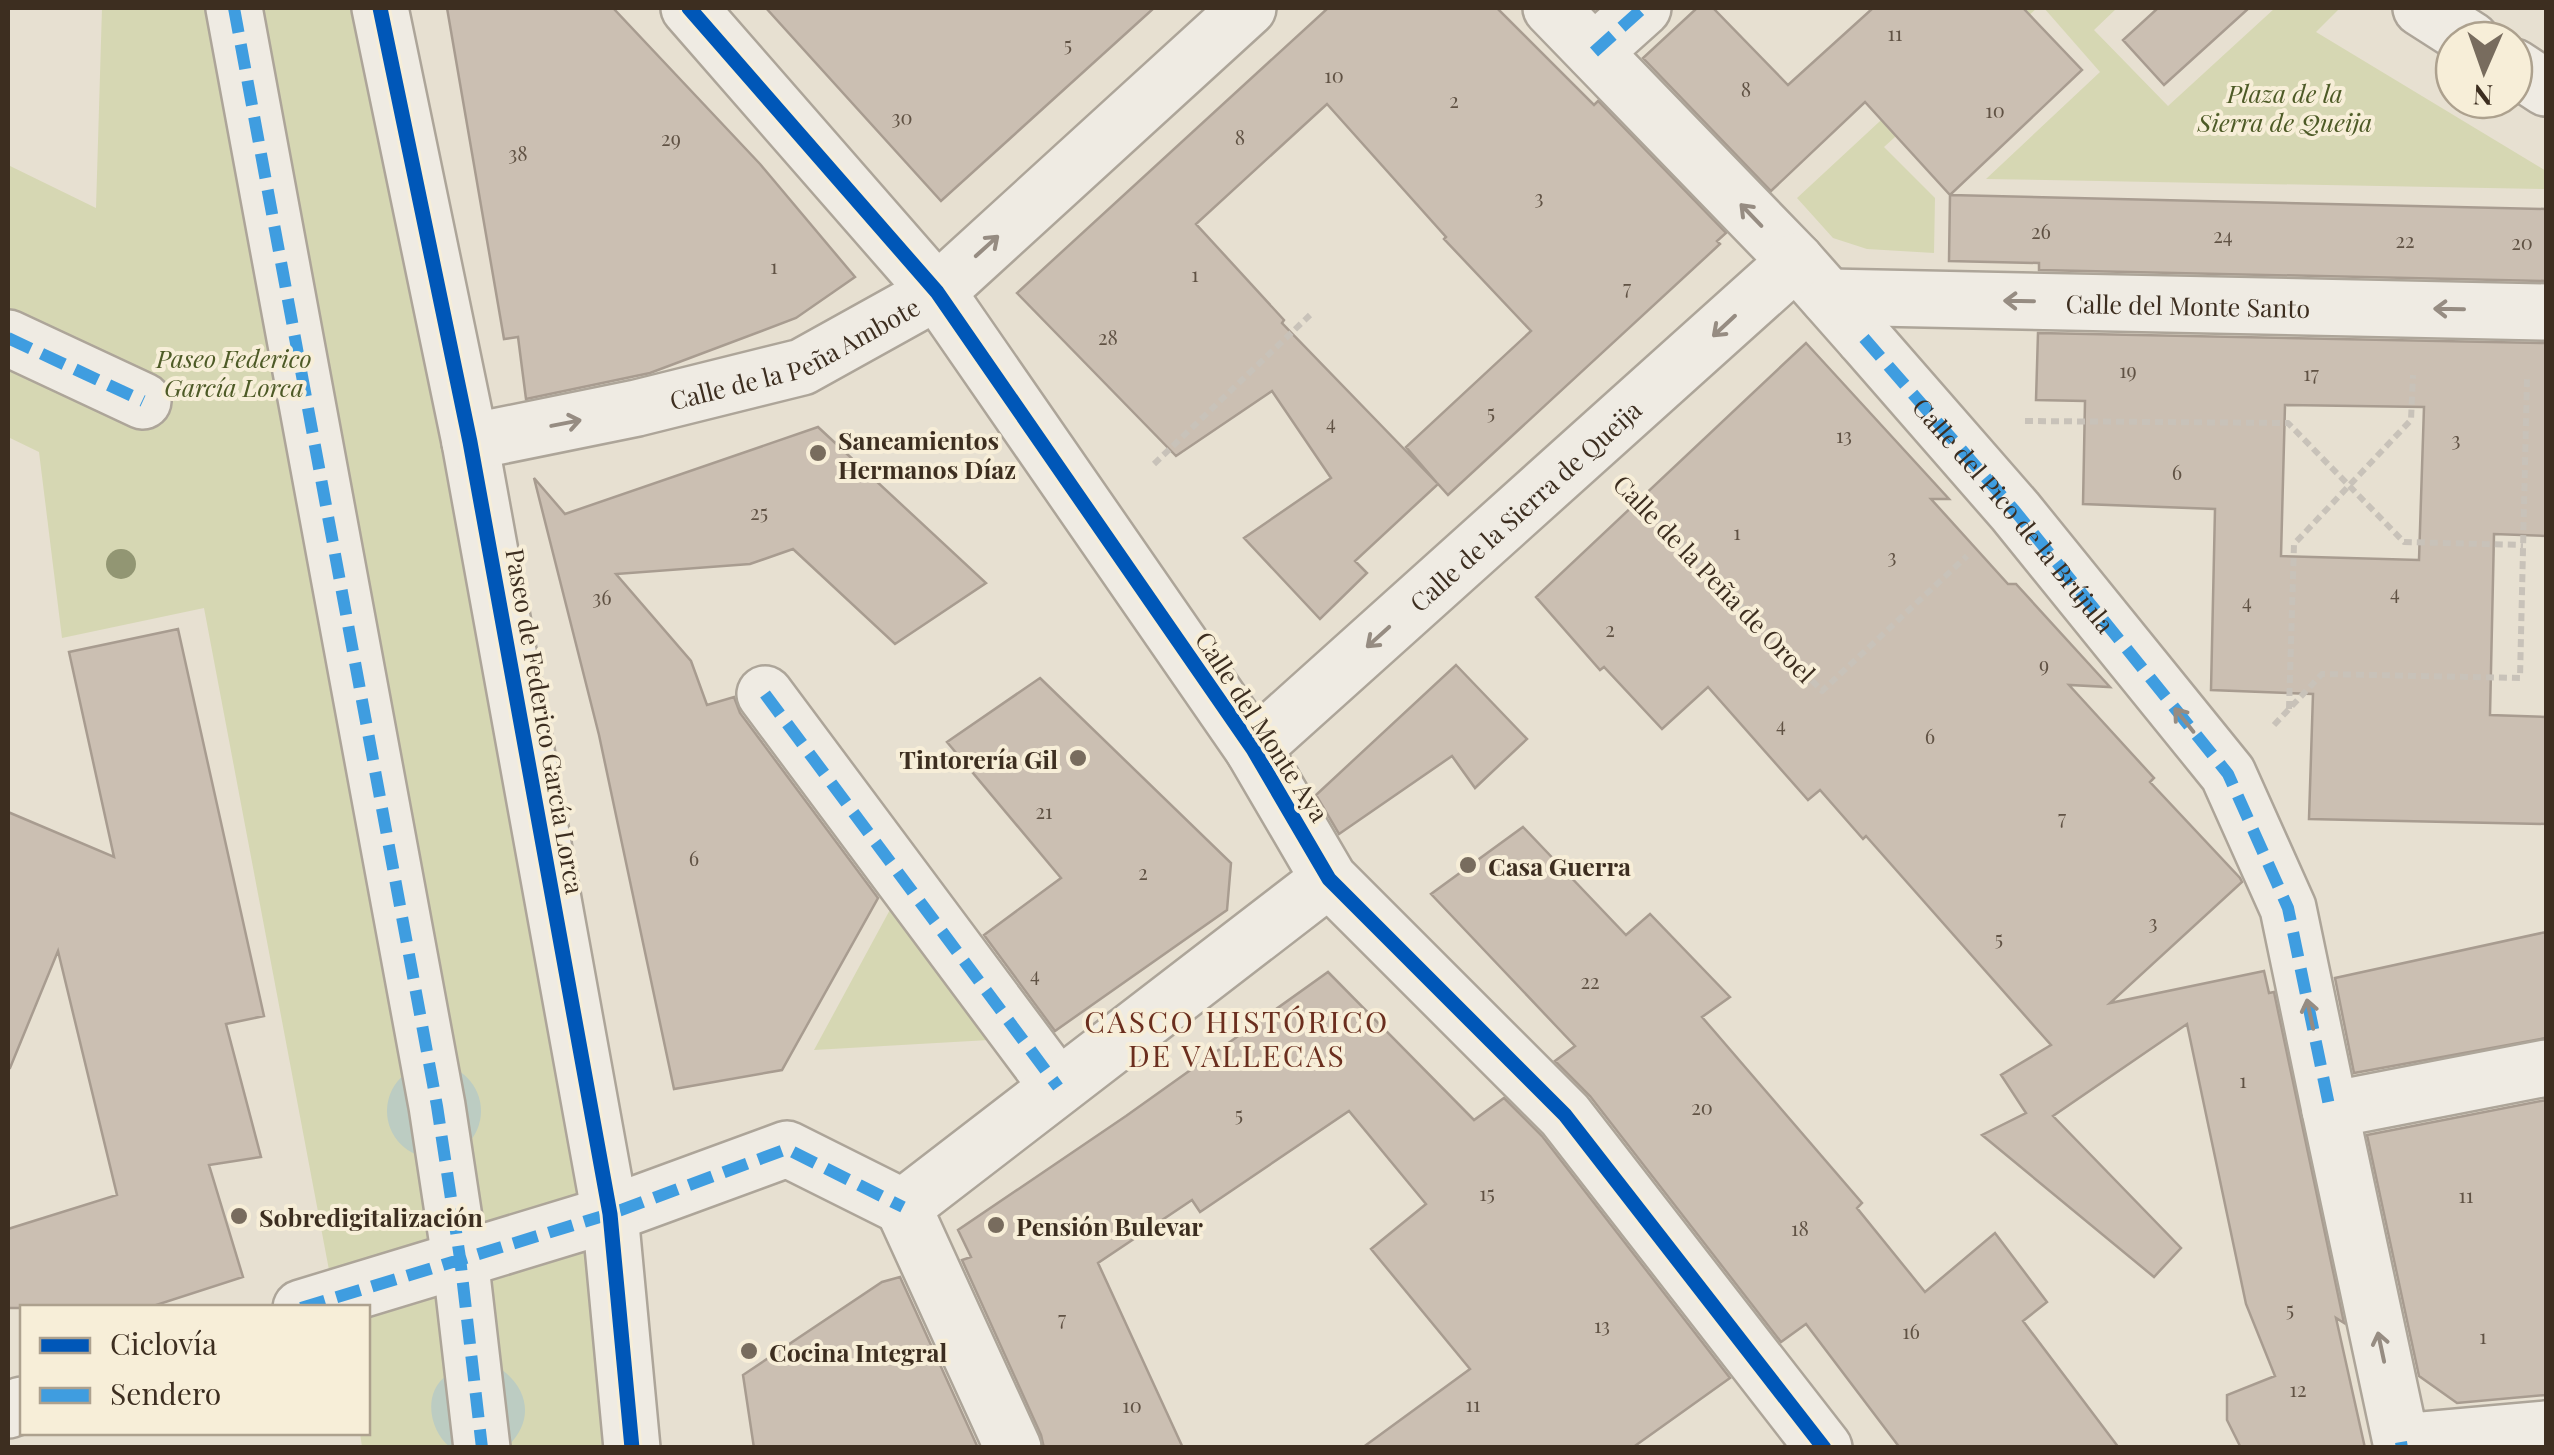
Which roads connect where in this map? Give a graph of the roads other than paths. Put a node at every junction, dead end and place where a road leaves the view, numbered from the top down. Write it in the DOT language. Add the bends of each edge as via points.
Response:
graph roads {
  1 [pos="234,8"];
  2 [pos="380,8"];
  3 [pos="688,8"];
  4 [pos="1248,8"];
  5 [pos="1551,8"];
  6 [pos="1643,8"];
  7 [pos="1594,52"];
  8 [pos="1812,279"];
  9 [pos="937,292"];
  10 [pos="2537,311"];
  11 [pos="8,338"];
  12 [pos="143,401"];
  13 [pos="470,442"];
  14 [pos="765,694"];
  15 [pos="1253,749"];
  16 [pos="1329,879"];
  17 [pos="2546,1068"];
  18 [pos="1058,1087"];
  19 [pos="2330,1110"];
  20 [pos="903,1208"];
  21 [pos="610,1214"];
  22 [pos="460,1258"];
  23 [pos="310,1305"];
  24 [pos="2546,1429"];
  25 [pos="2401,1445"];
  26 [pos="482,1448"];
  27 [pos="632,1448"];
  28 [pos="1013,1448"];
  29 [pos="1824,1448"];
  1 -- 22 [label="street"];
  2 -- 13 [label="street, Paseo de Federico García Lorca"];
  3 -- 9 [label="street, Calle del Monte Aya"];
  9 -- 4 [label="street, Calle de la Peña Ambote, one-way"];
  5 -- 7 [label="street, Calle del Pico de la Brújula"];
  6 -- 7 [label="street"];
  8 -- 7 [label="street, Calle del Pico de la Brújula, one-way"];
  10 -- 8 [label="street, Calle del Monte Santo, one-way"];
  8 -- 15 [label="street, Calle de la Sierra de Queija, one-way" via="1591,448"];
  19 -- 8 [label="street, Calle del Pico de la Brújula, one-way" via="2288,908 2228,774 2015,512"];
  13 -- 9 [label="street, Calle de la Peña Ambote, one-way" via="802,367"];
  9 -- 15 [label="street, Calle del Monte Aya"];
  11 -- 12 [label="street"];
  13 -- 21 [label="street, Paseo de Federico García Lorca"];
  14 -- 18 [label="street"];
  15 -- 16 [label="street, Calle del Monte Aya"];
  16 -- 18 [label="street"];
  16 -- 29 [label="street, Calle del Monte Aya" via="1565,1115"];
  17 -- 19 [label="street"];
  18 -- 20 [label="street"];
  25 -- 19 [label="street, Calle del Pico de la Brújula, one-way"];
  20 -- 21 [label="street" via="787,1148"];
  20 -- 28 [label="street"];
  21 -- 22 [label="street"];
  21 -- 27 [label="street, Paseo de Federico García Lorca"];
  22 -- 23 [label="street"];
  22 -- 26 [label="street"];
  24 -- 25 [label="street"];
}
